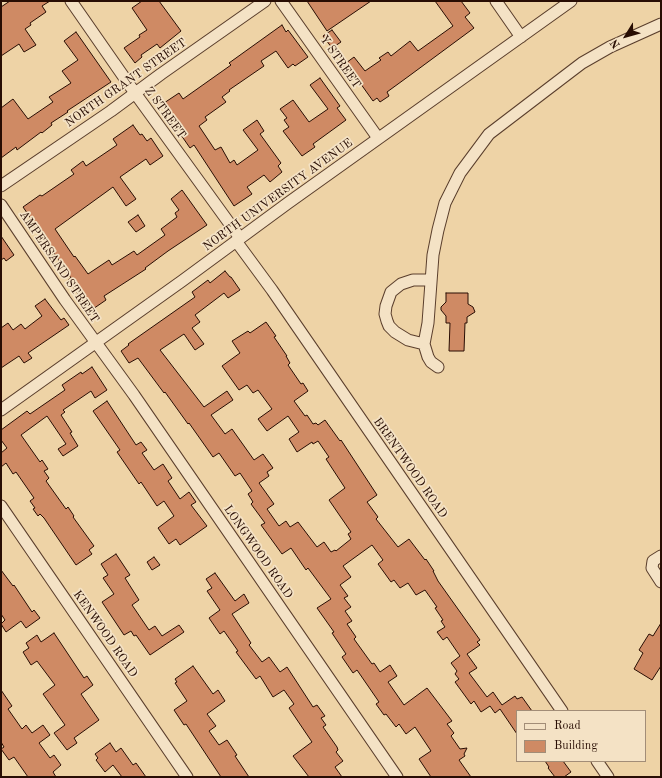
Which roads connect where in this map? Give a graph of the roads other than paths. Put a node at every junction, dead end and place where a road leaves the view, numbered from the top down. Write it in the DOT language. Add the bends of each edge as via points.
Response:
graph roads {
  1 [pos="71,1"];
  2 [pos="265,1"];
  3 [pos="281,1"];
  4 [pos="496,1"];
  5 [pos="571,1"];
  6 [pos="661,24"];
  7 [pos="521,37"];
  8 [pos="135,93"];
  9 [pos="378,138"];
  10 [pos="1,186"];
  11 [pos="1,205"];
  12 [pos="238,239"];
  13 [pos="431,280"];
  14 [pos="95,343"];
  15 [pos="424,344"];
  16 [pos="438,366"];
  17 [pos="1,410"];
  18 [pos="1,506"];
  19 [pos="661,556"];
  20 [pos="661,582"];
  21 [pos="561,710"];
  22 [pos="598,762"];
  23 [pos="187,777"];
  24 [pos="397,777"];
  25 [pos="608,777"];
  1 -- 8 [label="street, Z STREET"];
  2 -- 8 [label="street, NORTH GRANT STREET"];
  3 -- 9 [label="street, Y STREET"];
  4 -- 7 [label="street"];
  5 -- 7 [label="street, NORTH UNIVERSITY AVENUE"];
  6 -- 13 [label="street" via="582,63 490,134 460,173 445,203"];
  7 -- 9 [label="street, NORTH UNIVERSITY AVENUE"];
  8 -- 10 [label="street, NORTH GRANT STREET"];
  8 -- 12 [label="street, Z STREET"];
  9 -- 12 [label="street, NORTH UNIVERSITY AVENUE"];
  11 -- 14 [label="street, AMPERSAND STREET"];
  12 -- 14 [label="street, NORTH UNIVERSITY AVENUE"];
  12 -- 21 [label="street, BRENTWOOD ROAD"];
  13 -- 15 [label="street"];
  13 -- 15 [label="street" via="413,280 401,284 391,292 385,314 389,326 395,332 408,340"];
  14 -- 17 [label="street, NORTH UNIVERSITY AVENUE"];
  14 -- 24 [label="street, LONGWOOD ROAD" via="134,395"];
  15 -- 16 [label="street" via="431,362"];
  18 -- 23 [label="street, KENWOOD ROAD"];
  19 -- 20 [label="street" via="653,561 652,565"];
  22 -- 25 [label="street"];
}
